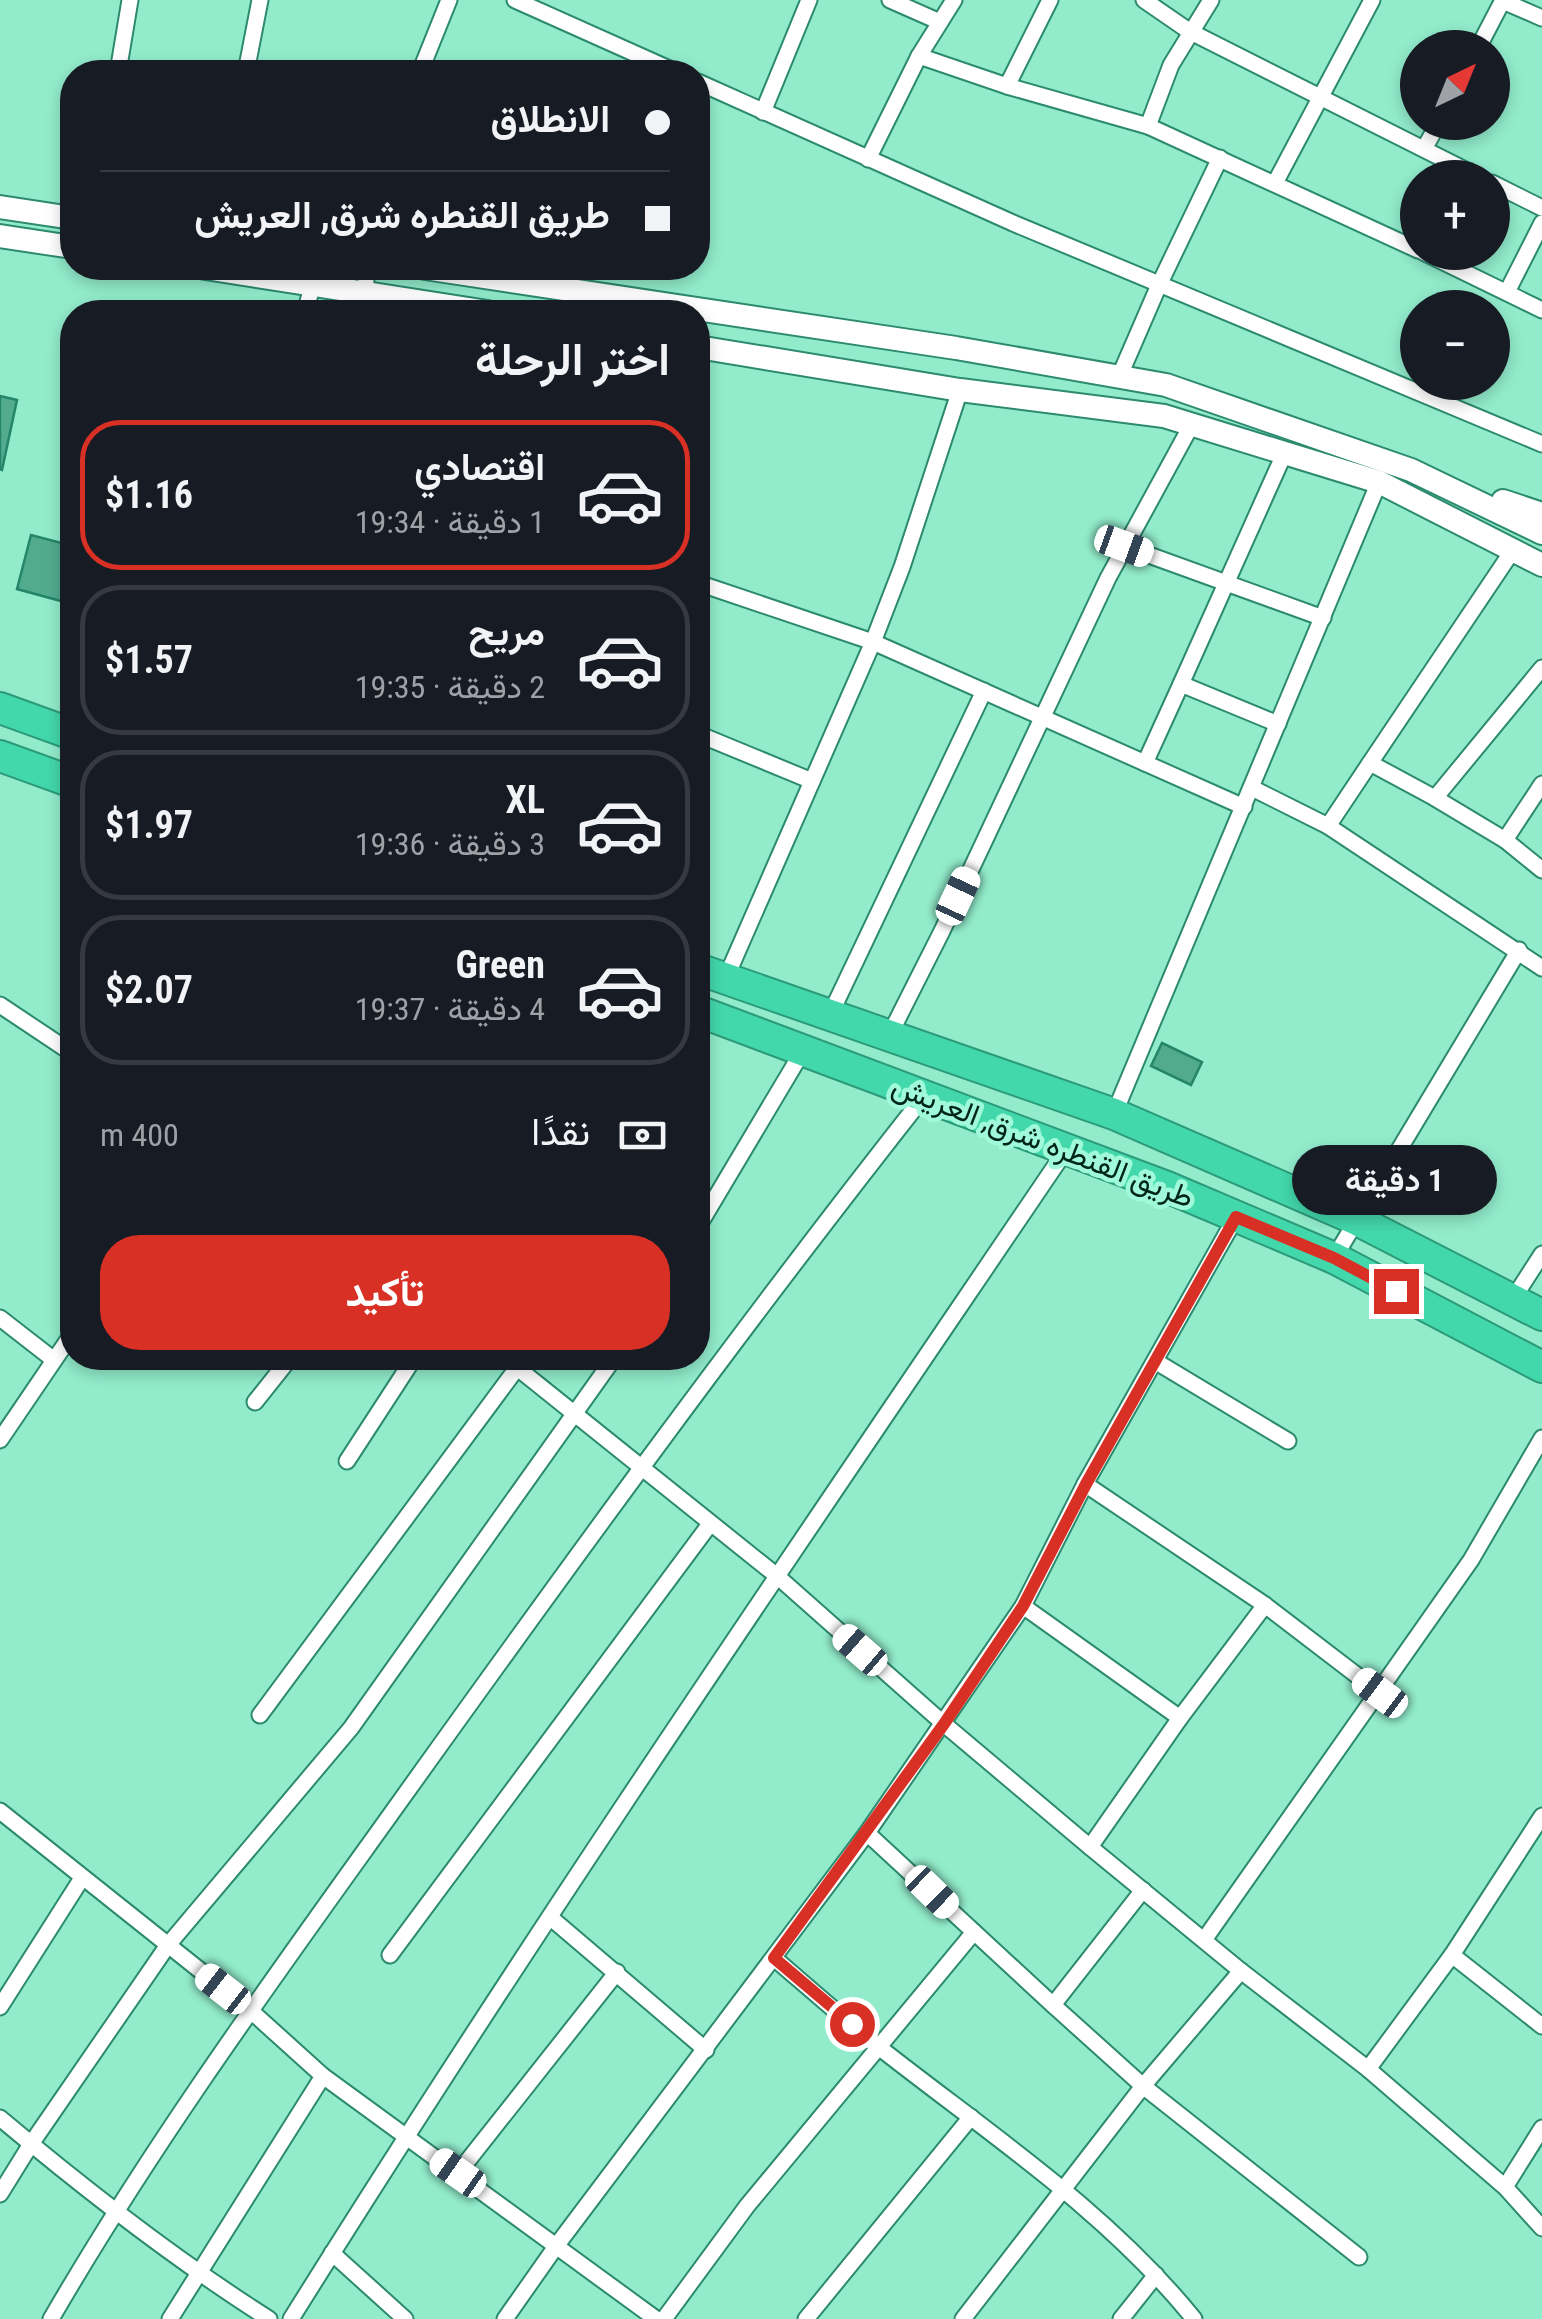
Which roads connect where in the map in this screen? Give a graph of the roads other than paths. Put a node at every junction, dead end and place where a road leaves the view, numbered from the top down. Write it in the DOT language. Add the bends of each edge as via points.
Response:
graph roads {
  1 [pos="130,0"];
  2 [pos="260,0"];
  3 [pos="449,0"];
  4 [pos="515,0"];
  5 [pos="808,0"];
  6 [pos="890,0"];
  7 [pos="954,0"];
  8 [pos="1050,0"];
  9 [pos="1144,0"];
  10 [pos="1211,0"];
  11 [pos="1372,0"];
  12 [pos="1503,0"];
  13 [pos="1542,18"];
  14 [pos="940,22"];
  15 [pos="1487,30"];
  16 [pos="1189,31"];
  17 [pos="918,56"];
  18 [pos="120,60"];
  19 [pos="248,60"];
  20 [pos="425,60"];
  21 [pos="649,60"];
  22 [pos="1007,86"];
  23 [pos="710,88"];
  24 [pos="1321,98"];
  25 [pos="763,112"];
  26 [pos="1148,126"];
  27 [pos="1429,140"];
  28 [pos="1424,150"];
  29 [pos="1220,158"];
  30 [pos="868,159"];
  31 [pos="1444,160"];
  32 [pos="1275,183"];
  33 [pos="1510,192"];
  34 [pos="0,207"];
  35 [pos="1542,208"];
  36 [pos="60,216"];
  37 [pos="1542,223"];
  38 [pos="0,236"];
  39 [pos="1400,242"];
  40 [pos="60,245"];
  41 [pos="1460,270"];
  42 [pos="286,280"];
  43 [pos="366,280"];
  44 [pos="503,280"];
  45 [pos="313,284"];
  46 [pos="1159,284"];
  47 [pos="1503,290"];
  48 [pos="1508,290"];
  49 [pos="365,292"];
  50 [pos="1510,294"];
  51 [pos="309,300"];
  52 [pos="414,300"];
  53 [pos="633,300"];
  54 [pos="1542,310"];
  55 [pos="710,312"];
  56 [pos="710,349"];
  57 [pos="1120,375"];
  58 [pos="960,390"];
  59 [pos="1192,424"];
  60 [pos="1542,444"];
  61 [pos="1284,452"];
  62 [pos="1412,470"];
  63 [pos="1379,482"];
  64 [pos="1542,514"];
  65 [pos="1542,533"];
  66 [pos="1124,546"];
  67 [pos="1513,550"];
  68 [pos="1542,565"];
  69 [pos="1228,584"];
  70 [pos="710,587"];
  71 [pos="1322,618"];
  72 [pos="873,642"];
  73 [pos="1542,668"];
  74 [pos="1181,684"];
  75 [pos="984,692"];
  76 [pos="0,708"];
  77 [pos="1041,717"];
  78 [pos="1278,724"];
  79 [pos="60,730"];
  80 [pos="710,739"];
  81 [pos="0,756"];
  82 [pos="1144,763"];
  83 [pos="1370,763"];
  84 [pos="60,778"];
  85 [pos="812,781"];
  86 [pos="1542,784"];
  87 [pos="1252,788"];
  88 [pos="1435,798"];
  89 [pos="1244,807"];
  90 [pos="1328,826"];
  91 [pos="1505,840"];
  92 [pos="1542,870"];
  93 [pos="1519,950"];
  94 [pos="1542,968"];
  95 [pos="711,974"];
  96 [pos="0,1005"];
  97 [pos="710,1014"];
  98 [pos="830,1016"];
  99 [pos="889,1036"];
  100 [pos="60,1045"];
  101 [pos="804,1049"];
  102 [pos="924,1095"];
  103 [pos="1114,1114"];
  104 [pos="1068,1147"];
  105 [pos="710,1207"];
  106 [pos="1236,1217"];
  107 [pos="1355,1219"];
  108 [pos="1542,1254"];
  109 [pos="1334,1258"];
  110 [pos="1513,1299"];
  111 [pos="1542,1315"];
  112 [pos="0,1318"];
  113 [pos="60,1351"];
  114 [pos="54,1360"];
  115 [pos="1155,1361"];
  116 [pos="1542,1367"];
  117 [pos="280,1370"];
  118 [pos="406,1370"];
  119 [pos="506,1370"];
  120 [pos="520,1370"];
  121 [pos="605,1370"];
  122 [pos="255,1402"];
  123 [pos="574,1413"];
  124 [pos="1542,1438"];
  125 [pos="0,1440"];
  126 [pos="1288,1440"];
  127 [pos="347,1461"];
  128 [pos="639,1467"];
  129 [pos="1086,1484"];
  130 [pos="710,1524"];
  131 [pos="777,1576"];
  132 [pos="1023,1606"];
  133 [pos="1265,1606"];
  134 [pos="1380,1693"];
  135 [pos="260,1715"];
  136 [pos="1180,1718"];
  137 [pos="944,1724"];
  138 [pos="0,1811"];
  139 [pos="1542,1816"];
  140 [pos="867,1833"];
  141 [pos="1090,1847"];
  142 [pos="82,1878"];
  143 [pos="1143,1890"];
  144 [pos="551,1918"];
  145 [pos="974,1932"];
  146 [pos="1204,1940"];
  147 [pos="168,1945"];
  148 [pos="1452,1955"];
  149 [pos="390,1956"];
  150 [pos="774,1958"];
  151 [pos="617,1972"];
  152 [pos="1241,1972"];
  153 [pos="0,2006"];
  154 [pos="1053,2006"];
  155 [pos="250,2011"];
  156 [pos="1542,2026"];
  157 [pos="878,2046"];
  158 [pos="706,2050"];
  159 [pos="1368,2068"];
  160 [pos="324,2076"];
  161 [pos="1143,2086"];
  162 [pos="0,2118"];
  163 [pos="972,2118"];
  164 [pos="1542,2128"];
  165 [pos="407,2137"];
  166 [pos="31,2144"];
  167 [pos="458,2173"];
  168 [pos="1505,2187"];
  169 [pos="1062,2188"];
  170 [pos="0,2194"];
  171 [pos="113,2212"];
  172 [pos="1542,2228"];
  173 [pos="557,2245"];
  174 [pos="332,2253"];
  175 [pos="1359,2257"];
  176 [pos="198,2274"];
  177 [pos="1156,2275"];
  178 [pos="51,2319"];
  179 [pos="170,2319"];
  180 [pos="270,2319"];
  181 [pos="291,2319"];
  182 [pos="405,2319"];
  183 [pos="505,2319"];
  184 [pos="656,2319"];
  185 [pos="664,2319"];
  186 [pos="806,2319"];
  187 [pos="963,2319"];
  188 [pos="1121,2319"];
  189 [pos="1194,2319"];
  1 -- 18 [label="street"];
  2 -- 19 [label="street"];
  3 -- 20 [label="street"];
  4 -- 21 [label="street"];
  5 -- 25 [label="street"];
  6 -- 14 [label="street"];
  7 -- 14 [label="street"];
  8 -- 22 [label="street"];
  9 -- 16 [label="street"];
  10 -- 16 [label="street"];
  11 -- 24 [label="street"];
  12 -- 13 [label="street"];
  12 -- 15 [label="street"];
  14 -- 17 [label="street"];
  16 -- 24 [label="street"];
  16 -- 26 [label="street"];
  17 -- 22 [label="street"];
  17 -- 30 [label="street"];
  22 -- 26 [label="street"];
  23 -- 25 [label="street"];
  24 -- 28 [label="street"];
  24 -- 32 [label="street"];
  25 -- 30 [label="street"];
  26 -- 29 [label="street"];
  27 -- 28 [label="street"];
  28 -- 31 [label="street"];
  29 -- 32 [label="street"];
  29 -- 46 [label="street"];
  30 -- 46 [label="street"];
  32 -- 39 [label="street"];
  33 -- 35 [label="street"];
  34 -- 36 [label="main road"];
  37 -- 48 [label="street"];
  38 -- 40 [label="main road"];
  41 -- 47 [label="street"];
  42 -- 45 [label="main road"];
  43 -- 49 [label="street"];
  44 -- 53 [label="main road"];
  45 -- 49 [label="main road"];
  45 -- 51 [label="street"];
  46 -- 57 [label="street"];
  46 -- 60 [label="street"];
  49 -- 52 [label="main road"];
  50 -- 54 [label="street"];
  55 -- 57 [label="main road"];
  56 -- 58 [label="main road"];
  57 -- 62 [label="main road"];
  58 -- 59 [label="main road"];
  58 -- 72 [label="street"];
  59 -- 61 [label="main road"];
  59 -- 66 [label="street"];
  61 -- 63 [label="main road"];
  61 -- 69 [label="street"];
  62 -- 64 [label="main road"];
  62 -- 65 [label="main road"];
  63 -- 67 [label="main road"];
  63 -- 71 [label="street"];
  66 -- 69 [label="street"];
  66 -- 77 [label="street"];
  67 -- 68 [label="main road"];
  67 -- 83 [label="street"];
  69 -- 71 [label="street"];
  69 -- 74 [label="street"];
  70 -- 72 [label="street"];
  71 -- 78 [label="street"];
  72 -- 75 [label="street"];
  72 -- 85 [label="street"];
  73 -- 88 [label="street"];
  74 -- 78 [label="street"];
  74 -- 82 [label="street"];
  75 -- 77 [label="street"];
  75 -- 98 [label="street"];
  76 -- 79 [label="highway"];
  77 -- 82 [label="street"];
  77 -- 99 [label="street"];
  78 -- 87 [label="street"];
  80 -- 85 [label="street"];
  81 -- 84 [label="highway"];
  82 -- 89 [label="street"];
  83 -- 88 [label="street"];
  83 -- 90 [label="street"];
  85 -- 95 [label="street"];
  86 -- 91 [label="street"];
  87 -- 89 [label="street"];
  87 -- 90 [label="street"];
  88 -- 91 [label="street"];
  89 -- 103 [label="street"];
  90 -- 93 [label="street"];
  91 -- 92 [label="street"];
  93 -- 94 [label="street"];
  93 -- 107 [label="street"];
  95 -- 98 [label="highway, طريق القنطره شرق, العريش"];
  96 -- 100 [label="street"];
  97 -- 101 [label="highway, طريق القنطره شرق, العريش"];
  98 -- 99 [label="highway, طريق القنطره شرق, العريش"];
  99 -- 103 [label="highway, طريق القنطره شرق, العريش"];
  101 -- 102 [label="highway, طريق القنطره شرق, العريش"];
  101 -- 105 [label="street"];
  102 -- 104 [label="highway, طريق القنطره شرق, العريش"];
  102 -- 128 [label="street"];
  103 -- 107 [label="highway, طريق القنطره شرق, العريش"];
  104 -- 106 [label="highway, طريق القنطره شرق, العريش"];
  104 -- 131 [label="street"];
  106 -- 109 [label="highway, طريق القنطره شرق, العريش"];
  106 -- 115 [label="street"];
  107 -- 109 [label="street"];
  107 -- 110 [label="highway, طريق القنطره شرق, العريش"];
  108 -- 110 [label="street"];
  109 -- 116 [label="highway, طريق القنطره شرق, العريش"];
  110 -- 111 [label="highway, طريق القنطره شرق, العريش"];
  112 -- 114 [label="street"];
  113 -- 114 [label="street"];
  114 -- 125 [label="street"];
  115 -- 126 [label="street"];
  115 -- 129 [label="street"];
  117 -- 122 [label="street"];
  118 -- 127 [label="street"];
  119 -- 135 [label="street"];
  120 -- 123 [label="street"];
  121 -- 123 [label="street"];
  123 -- 128 [label="street"];
  123 -- 147 [label="street" via="351,1728"];
  124 -- 134 [label="street" via="1471,1560"];
  128 -- 130 [label="street"];
  128 -- 155 [label="street"];
  129 -- 132 [label="street"];
  129 -- 133 [label="street"];
  130 -- 131 [label="street"];
  130 -- 149 [label="street"];
  131 -- 137 [label="street"];
  131 -- 144 [label="street"];
  132 -- 136 [label="street"];
  132 -- 137 [label="street"];
  133 -- 134 [label="street"];
  133 -- 136 [label="street"];
  134 -- 146 [label="street"];
  136 -- 141 [label="street"];
  137 -- 140 [label="street"];
  137 -- 141 [label="street"];
  138 -- 142 [label="street"];
  139 -- 148 [label="street"];
  140 -- 145 [label="street"];
  140 -- 150 [label="street"];
  141 -- 143 [label="street"];
  142 -- 147 [label="street"];
  142 -- 153 [label="street"];
  143 -- 146 [label="street"];
  143 -- 154 [label="street"];
  144 -- 151 [label="street"];
  144 -- 165 [label="street"];
  145 -- 154 [label="street"];
  145 -- 157 [label="street"];
  146 -- 152 [label="street"];
  147 -- 155 [label="street"];
  147 -- 166 [label="street"];
  148 -- 156 [label="street"];
  148 -- 159 [label="street"];
  150 -- 157 [label="street"];
  150 -- 158 [label="street"];
  151 -- 158 [label="street"];
  151 -- 167 [label="street"];
  152 -- 159 [label="street"];
  152 -- 161 [label="street"];
  154 -- 161 [label="street"];
  155 -- 160 [label="street"];
  155 -- 171 [label="street"];
  157 -- 163 [label="street"];
  157 -- 185 [label="street"];
  158 -- 173 [label="street"];
  159 -- 168 [label="street"];
  160 -- 165 [label="street"];
  160 -- 176 [label="street"];
  161 -- 169 [label="street"];
  161 -- 175 [label="street"];
  162 -- 166 [label="street"];
  163 -- 169 [label="street"];
  163 -- 186 [label="street"];
  164 -- 168 [label="street"];
  165 -- 167 [label="street"];
  165 -- 174 [label="street"];
  166 -- 170 [label="street"];
  166 -- 171 [label="street"];
  167 -- 173 [label="street"];
  168 -- 172 [label="street"];
  169 -- 177 [label="street"];
  169 -- 187 [label="street"];
  171 -- 176 [label="street"];
  171 -- 178 [label="street"];
  173 -- 183 [label="street"];
  173 -- 184 [label="street"];
  174 -- 181 [label="street"];
  174 -- 182 [label="street"];
  176 -- 179 [label="street"];
  176 -- 180 [label="street"];
  177 -- 188 [label="street"];
  177 -- 189 [label="street"];
}
